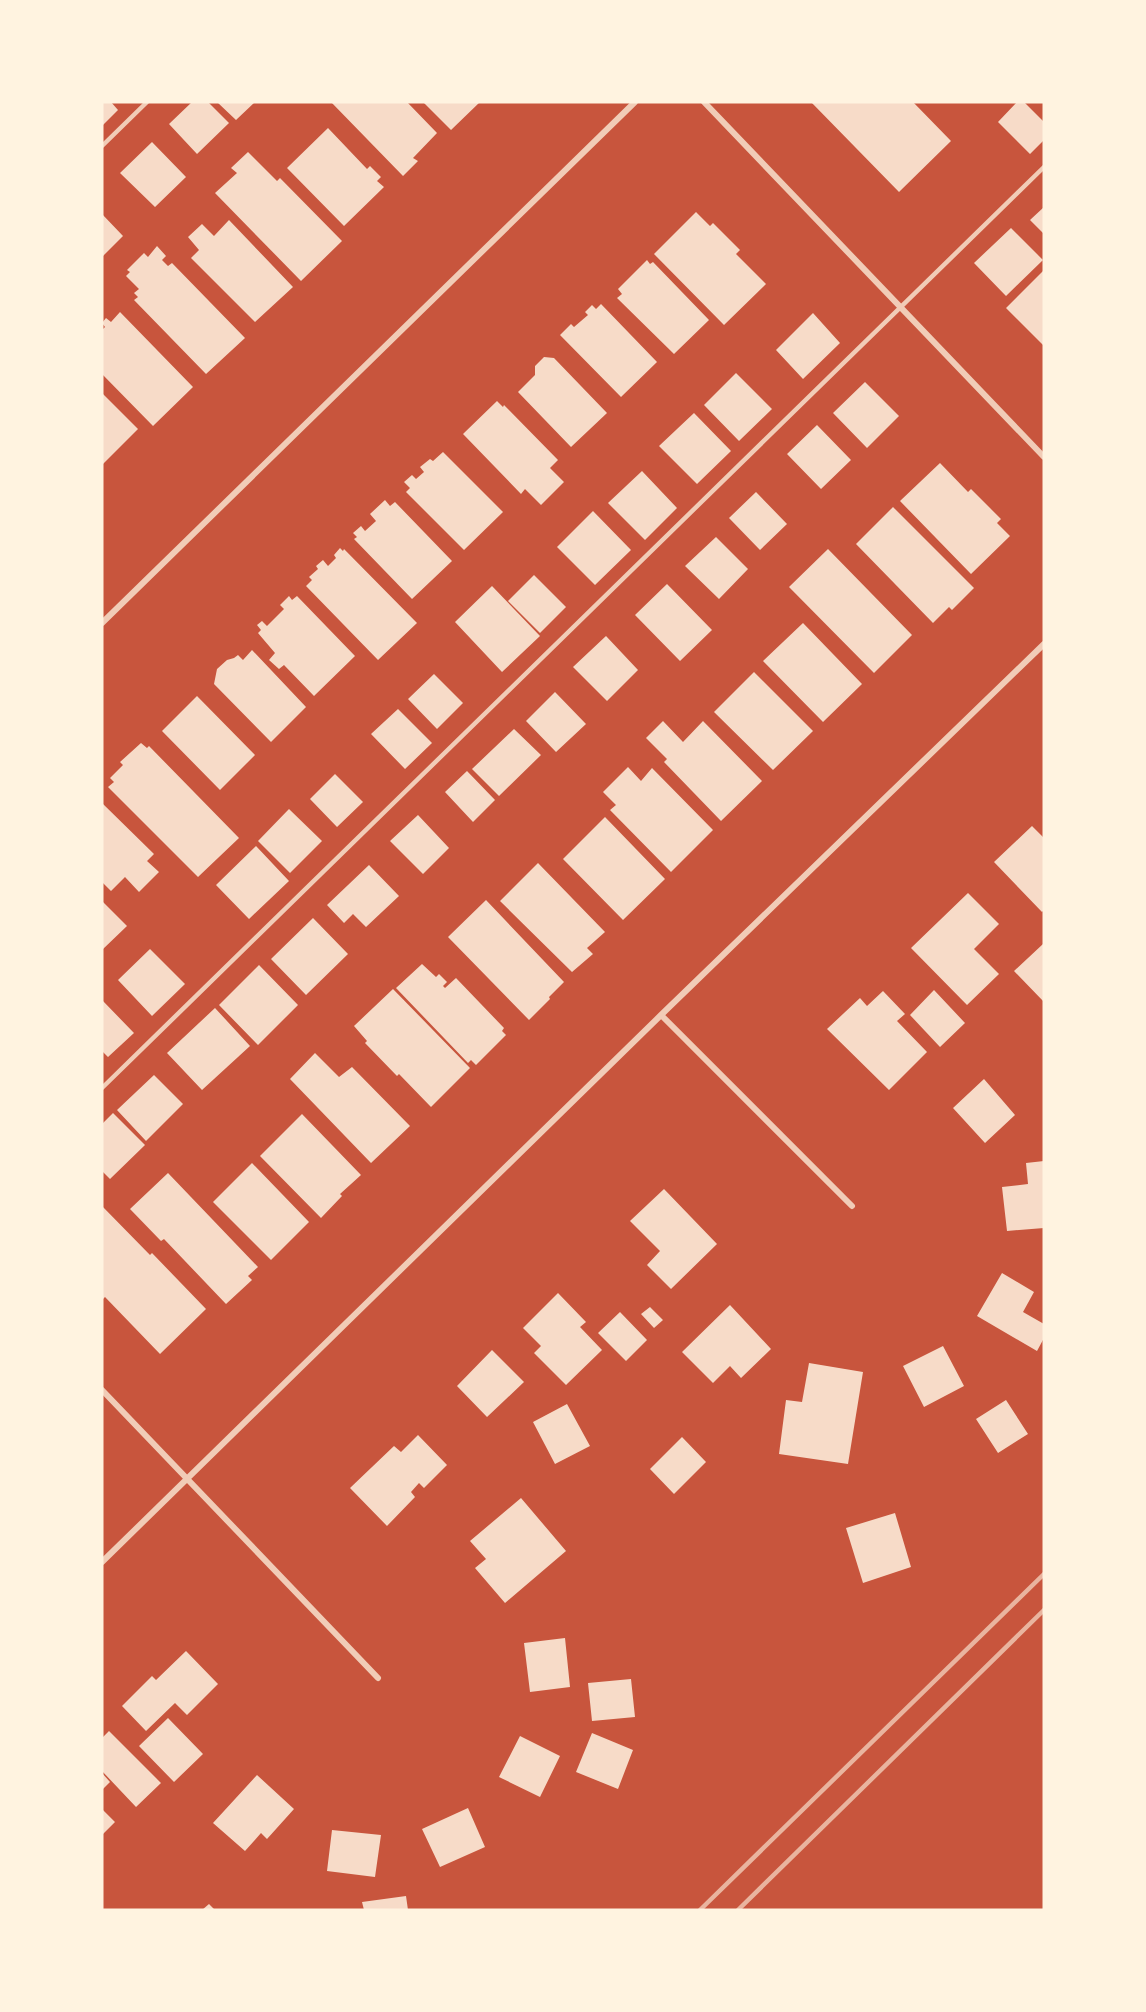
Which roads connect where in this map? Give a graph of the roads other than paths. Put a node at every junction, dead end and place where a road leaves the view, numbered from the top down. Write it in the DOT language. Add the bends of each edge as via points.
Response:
graph roads {
  1 [pos="147,102"];
  2 [pos="635,102"];
  3 [pos="704,102"];
  4 [pos="102,146"];
  5 [pos="1044,167"];
  6 [pos="900,307"];
  7 [pos="1044,457"];
  8 [pos="102,623"];
  9 [pos="1044,644"];
  10 [pos="661,1015"];
  11 [pos="102,1088"];
  12 [pos="852,1206"];
  13 [pos="102,1390"];
  14 [pos="187,1479"];
  15 [pos="102,1562"];
  16 [pos="378,1678"];
  1 -- 4 [label="lane"];
  2 -- 8 [label="street"];
  3 -- 6 [label="street"];
  5 -- 6 [label="lane"];
  6 -- 7 [label="street"];
  6 -- 11 [label="lane"];
  9 -- 10 [label="street"];
  10 -- 12 [label="street"];
  10 -- 14 [label="street"];
  13 -- 14 [label="street"];
  14 -- 15 [label="street"];
  14 -- 16 [label="street"];
}
